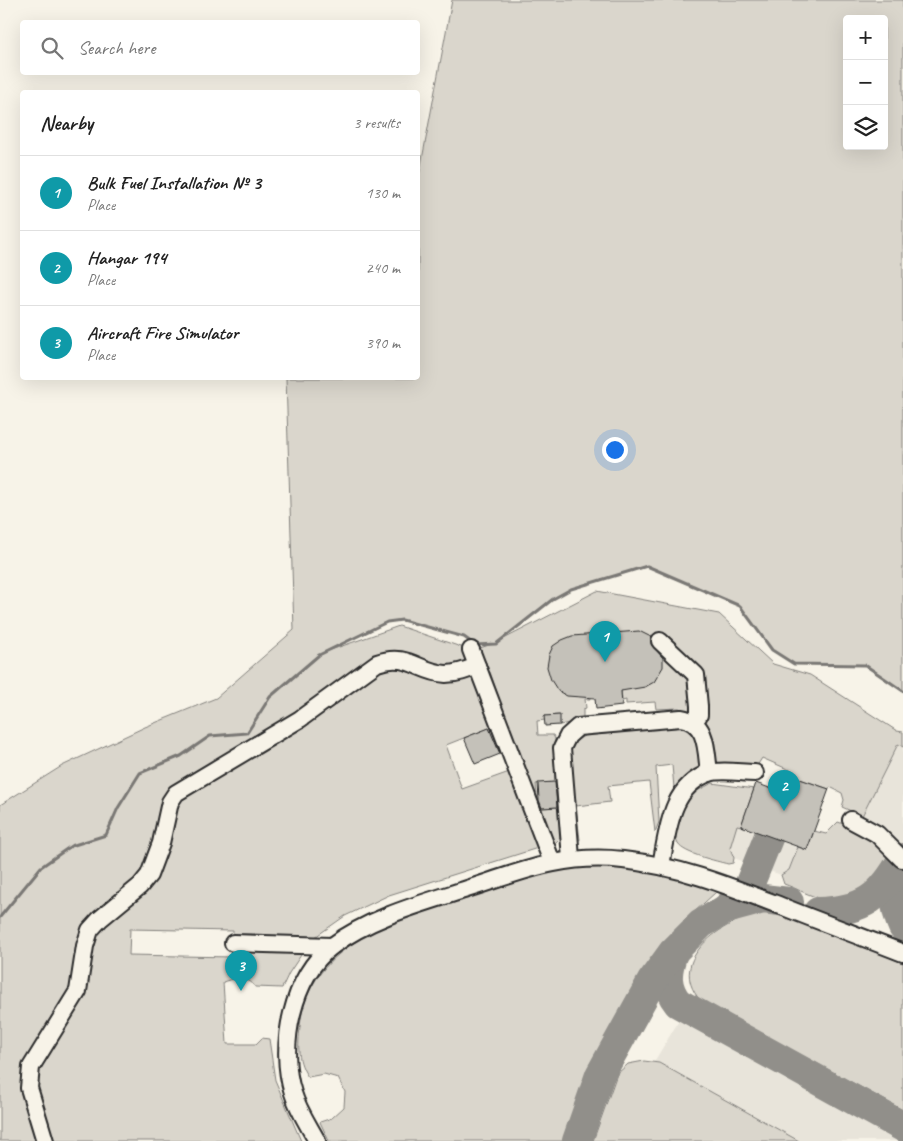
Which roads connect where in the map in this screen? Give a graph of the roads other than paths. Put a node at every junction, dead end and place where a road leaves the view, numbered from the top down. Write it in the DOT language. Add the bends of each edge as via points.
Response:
graph roads {
  1 [pos="660,641"];
  2 [pos="471,650"];
  3 [pos="477,666"];
  4 [pos="694,722"];
  5 [pos="709,773"];
  6 [pos="755,773"];
  7 [pos="851,820"];
  8 [pos="571,858"];
  9 [pos="902,860"];
  10 [pos="552,862"];
  11 [pos="661,865"];
  12 [pos="233,943"];
  13 [pos="332,946"];
  14 [pos="903,953"];
  15 [pos="45,1141"];
  16 [pos="317,1141"];
  1 -- 4 [label="street" via="696,675 699,715"];
  2 -- 3 [label="street"];
  3 -- 10 [label="street"];
  3 -- 15 [label="street" via="444,674 401,660 377,663 300,720 176,793 170,802 161,843 149,875 90,930 84,946 78,991 31,1067 29,1088"];
  4 -- 5 [label="street" via="704,736"];
  4 -- 8 [label="street" via="681,718 578,727 572,731 562,748"];
  5 -- 6 [label="street"];
  5 -- 11 [label="street" via="678,798"];
  7 -- 9 [label="street" via="877,834"];
  8 -- 10 [label="street"];
  8 -- 11 [label="street"];
  10 -- 13 [label="street" via="411,907"];
  11 -- 14 [label="street" via="722,883"];
  12 -- 13 [label="street"];
  13 -- 16 [label="street" via="314,964 303,986 293,1010 287,1046 293,1094"];
}
